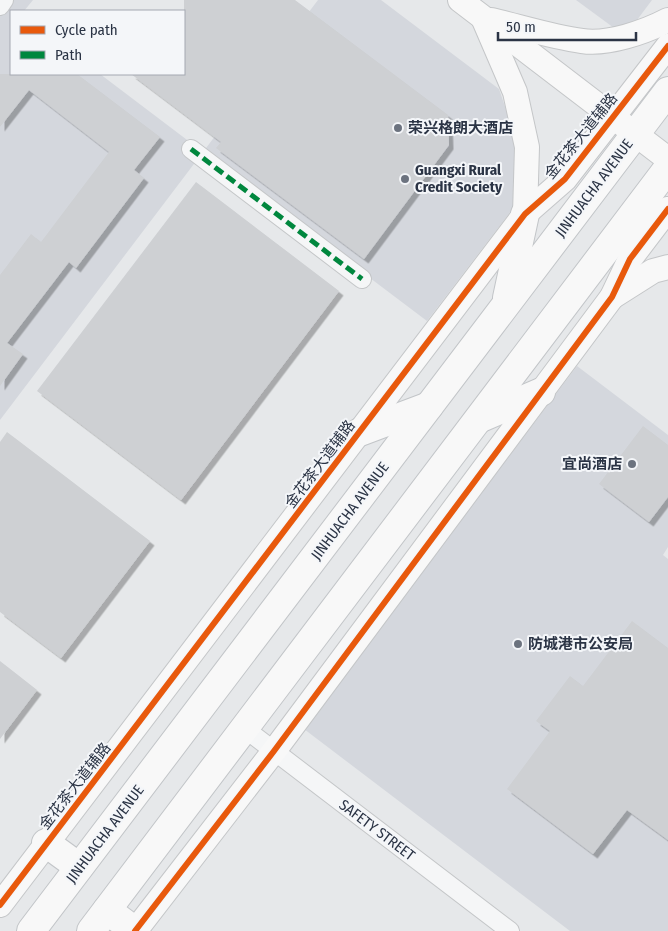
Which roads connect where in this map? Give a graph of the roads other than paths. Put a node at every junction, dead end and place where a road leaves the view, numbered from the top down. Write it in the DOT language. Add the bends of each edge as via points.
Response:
graph roads {
  1 [pos="4,0"];
  2 [pos="460,0"];
  3 [pos="0,6"];
  4 [pos="483,18"];
  5 [pos="668,20"];
  6 [pos="668,46"];
  7 [pos="668,91"];
  8 [pos="613,118"];
  9 [pos="635,135"];
  10 [pos="191,149"];
  11 [pos="668,159"];
  12 [pos="668,168"];
  13 [pos="668,210"];
  14 [pos="525,214"];
  15 [pos="668,267"];
  16 [pos="362,279"];
  17 [pos="612,297"];
  18 [pos="506,305"];
  19 [pos="541,392"];
  20 [pos="429,406"];
  21 [pos="479,418"];
  22 [pos="360,432"];
  23 [pos="244,728"];
  24 [pos="274,751"];
  25 [pos="46,843"];
  26 [pos="79,867"];
  27 [pos="0,905"];
  28 [pos="107,910"];
  29 [pos="31,931"];
  30 [pos="91,931"];
  31 [pos="135,931"];
  32 [pos="510,931"];
  1 -- 3 [label="street"];
  2 -- 4 [label="street"];
  4 -- 5 [label="street" via="584,42 620,38"];
  4 -- 8 [label="street"];
  4 -- 14 [label="street" via="515,92 527,146"];
  6 -- 8 [label="street, 金花茶大道辅路"];
  7 -- 9 [label="main road, JINHUACHA AVENUE"];
  8 -- 9 [label="street"];
  8 -- 14 [label="street, 金花茶大道辅路" via="566,179"];
  9 -- 11 [label="street"];
  9 -- 18 [label="main road, JINHUACHA AVENUE"];
  10 -- 16 [label="street"];
  12 -- 21 [label="main road"];
  13 -- 17 [label="street" via="630,259"];
  14 -- 18 [label="main road"];
  14 -- 22 [label="street, 金花茶大道辅路"];
  15 -- 17 [label="street" via="653,271"];
  17 -- 19 [label="street"];
  18 -- 20 [label="main road, JINHUACHA AVENUE"];
  19 -- 21 [label="main road"];
  19 -- 24 [label="street"];
  20 -- 22 [label="main road"];
  20 -- 26 [label="main road, JINHUACHA AVENUE"];
  21 -- 23 [label="main road"];
  22 -- 25 [label="street, 金花茶大道辅路"];
  23 -- 24 [label="street, SAFETY STREET"];
  23 -- 28 [label="main road"];
  24 -- 31 [label="street"];
  24 -- 32 [label="street, SAFETY STREET"];
  25 -- 26 [label="main road"];
  25 -- 27 [label="street, 金花茶大道辅路"];
  26 -- 29 [label="main road, JINHUACHA AVENUE"];
  28 -- 30 [label="main road"];
  28 -- 31 [label="main road"];
}
